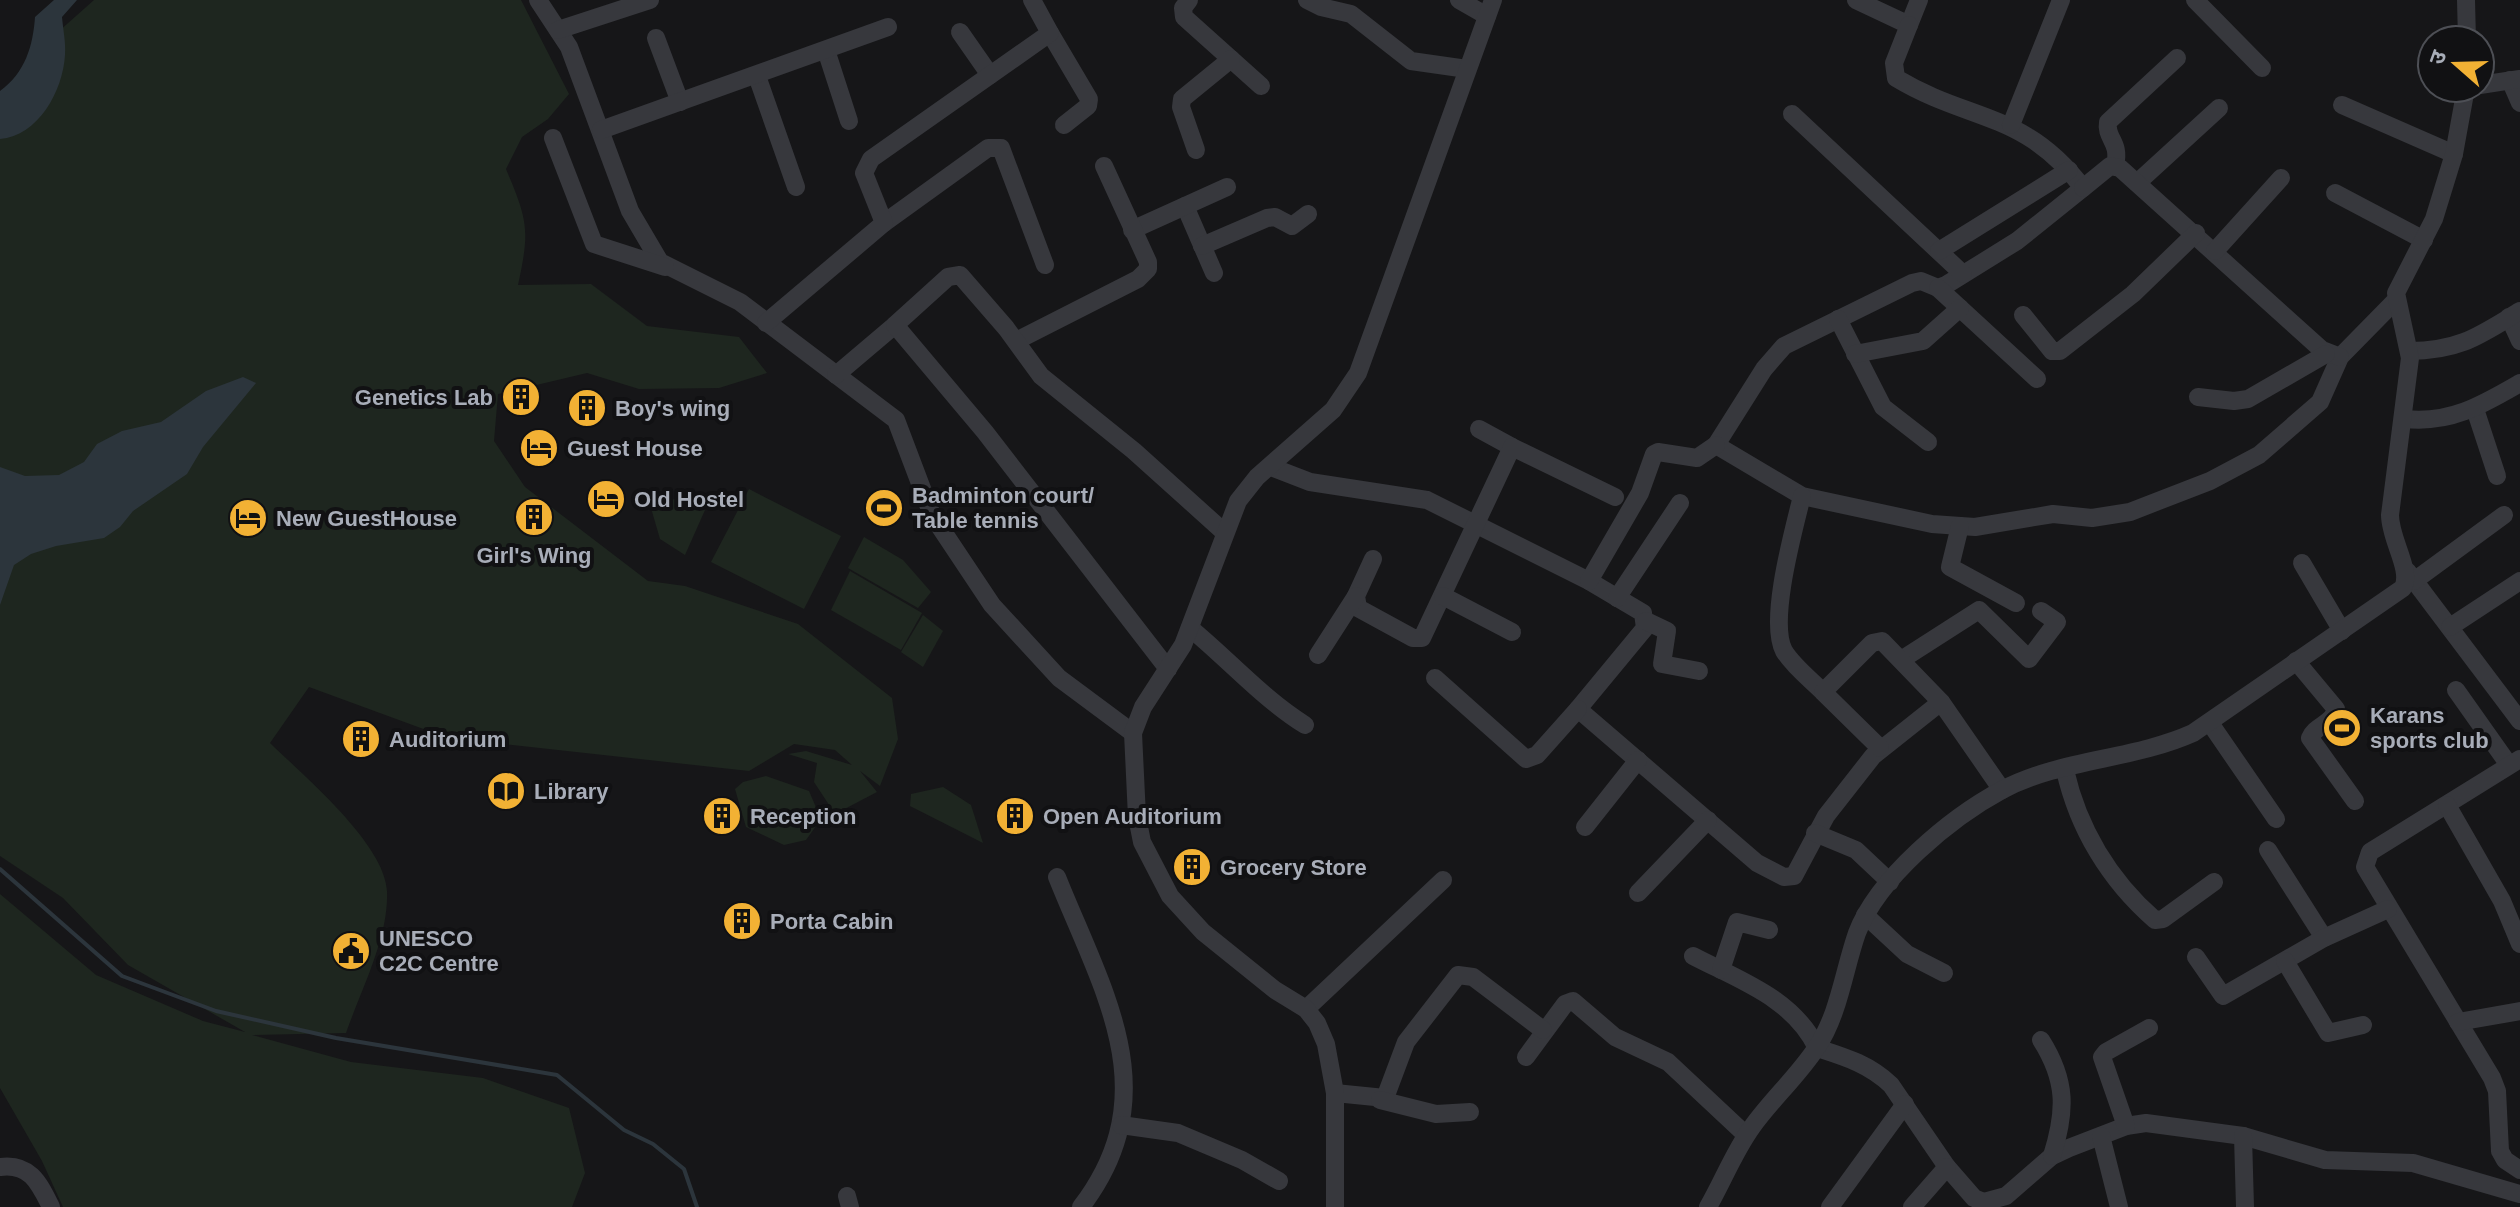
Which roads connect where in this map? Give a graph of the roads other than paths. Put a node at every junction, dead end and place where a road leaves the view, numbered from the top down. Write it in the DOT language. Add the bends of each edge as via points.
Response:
graph roads {
  1 [pos="538,0"];
  2 [pos="650,0"];
  3 [pos="1032,0"];
  4 [pos="1307,0"];
  5 [pos="1459,0"];
  6 [pos="1856,0"];
  7 [pos="1919,0"];
  8 [pos="2061,0"];
  9 [pos="2195,0"];
  10 [pos="2466,0"];
  11 [pos="1185,1"];
  12 [pos="1490,8"];
  13 [pos="2467,24"];
  14 [pos="1909,25"];
  15 [pos="888,27"];
  16 [pos="558,30"];
  17 [pos="960,32"];
  18 [pos="1050,33"];
  19 [pos="656,38"];
  20 [pos="826,50"];
  21 [pos="2177,58"];
  22 [pos="1231,59"];
  23 [pos="2262,68"];
  24 [pos="1467,69"];
  25 [pos="990,75"];
  26 [pos="757,76"];
  27 [pos="2515,80"];
  28 [pos="1261,86"];
  29 [pos="680,102"];
  30 [pos="2520,103"];
  31 [pos="2463,104"];
  32 [pos="2342,105"];
  33 [pos="2219,108"];
  34 [pos="1792,114"];
  35 [pos="849,121"];
  36 [pos="1064,125"];
  37 [pos="2011,125"];
  38 [pos="601,130"];
  39 [pos="553,138"];
  40 [pos="1196,150"];
  41 [pos="2454,154"];
  42 [pos="1104,166"];
  43 [pos="2115,166"];
  44 [pos="2069,170"];
  45 [pos="2281,178"];
  46 [pos="2137,183"];
  47 [pos="796,187"];
  48 [pos="1227,187"];
  49 [pos="2083,188"];
  50 [pos="2335,193"];
  51 [pos="1185,206"];
  52 [pos="1308,214"];
  53 [pos="884,223"];
  54 [pos="1132,230"];
  55 [pos="2196,233"];
  56 [pos="2424,240"];
  57 [pos="1202,246"];
  58 [pos="1939,251"];
  59 [pos="2215,251"];
  60 [pos="1045,265"];
  61 [pos="671,269"];
  62 [pos="1214,273"];
  63 [pos="1963,274"];
  64 [pos="1938,288"];
  65 [pos="2395,301"];
  66 [pos="1960,308"];
  67 [pos="2515,314"];
  68 [pos="2023,315"];
  69 [pos="1838,319"];
  70 [pos="766,323"];
  71 [pos="895,325"];
  72 [pos="1016,341"];
  73 [pos="2520,341"];
  74 [pos="2409,351"];
  75 [pos="1855,354"];
  76 [pos="2333,355"];
  77 [pos="836,375"];
  78 [pos="2037,379"];
  79 [pos="2520,383"];
  80 [pos="2198,397"];
  81 [pos="2475,409"];
  82 [pos="2405,419"];
  83 [pos="1479,429"];
  84 [pos="1928,442"];
  85 [pos="1716,445"];
  86 [pos="1512,447"];
  87 [pos="1271,467"];
  88 [pos="2497,476"];
  89 [pos="1802,496"];
  90 [pos="1615,497"];
  91 [pos="1680,503"];
  92 [pos="2504,515"];
  93 [pos="1477,526"];
  94 [pos="1960,526"];
  95 [pos="1224,532"];
  96 [pos="1373,559"];
  97 [pos="2302,563"];
  98 [pos="2411,576"];
  99 [pos="1589,581"];
  100 [pos="2520,581"];
  101 [pos="1356,596"];
  102 [pos="1443,596"];
  103 [pos="1617,598"];
  104 [pos="2016,603"];
  105 [pos="2041,611"];
  106 [pos="1646,621"];
  107 [pos="2450,627"];
  108 [pos="1190,628"];
  109 [pos="2342,631"];
  110 [pos="1512,632"];
  111 [pos="1318,655"];
  112 [pos="1901,660"];
  113 [pos="2296,661"];
  114 [pos="1168,669"];
  115 [pos="1699,671"];
  116 [pos="1435,678"];
  117 [pos="2456,690"];
  118 [pos="1823,692"];
  119 [pos="1941,702"];
  120 [pos="1578,709"];
  121 [pos="2520,721"];
  122 [pos="2210,723"];
  123 [pos="1305,725"];
  124 [pos="1133,733"];
  125 [pos="1880,748"];
  126 [pos="1638,760"];
  127 [pos="2515,762"];
  128 [pos="2065,770"];
  129 [pos="2002,790"];
  130 [pos="2355,801"];
  131 [pos="2447,805"];
  132 [pos="2276,819"];
  133 [pos="1708,820"];
  134 [pos="1585,827"];
  135 [pos="1815,833"];
  136 [pos="2268,850"];
  137 [pos="1057,877"];
  138 [pos="1443,880"];
  139 [pos="1890,882"];
  140 [pos="2214,882"];
  141 [pos="1638,893"];
  142 [pos="2388,909"];
  143 [pos="1865,915"];
  144 [pos="1769,930"];
  145 [pos="2324,938"];
  146 [pos="2520,944"];
  147 [pos="1693,956"];
  148 [pos="2196,957"];
  149 [pos="2285,961"];
  150 [pos="1721,970"];
  151 [pos="1944,973"];
  152 [pos="1306,1009"];
  153 [pos="2520,1011"];
  154 [pos="2458,1022"];
  155 [pos="2363,1025"];
  156 [pos="2149,1028"];
  157 [pos="1543,1030"];
  158 [pos="2041,1040"];
  159 [pos="1817,1048"];
  160 [pos="1526,1057"];
  161 [pos="1335,1093"];
  162 [pos="1380,1100"];
  163 [pos="1905,1104"];
  164 [pos="1470,1112"];
  165 [pos="1121,1125"];
  166 [pos="2126,1126"];
  167 [pos="1746,1135"];
  168 [pos="2101,1136"];
  169 [pos="2243,1136"];
  170 [pos="2052,1156"];
  171 [pos="0,1167"];
  172 [pos="1947,1167"];
  173 [pos="2520,1170"];
  174 [pos="1279,1181"];
  175 [pos="2520,1194"];
  176 [pos="51,1207"];
  177 [pos="1081,1207"];
  178 [pos="1335,1207"];
  179 [pos="1708,1207"];
  180 [pos="1830,1207"];
  181 [pos="1912,1207"];
  182 [pos="2119,1207"];
  183 [pos="2245,1207"];
  1 -- 16 [label="street"];
  2 -- 16 [label="street"];
  3 -- 18 [label="street"];
  4 -- 24 [label="street" via="1351,14 1411,61"];
  5 -- 12 [label="street"];
  6 -- 14 [label="street"];
  7 -- 14 [label="street"];
  8 -- 37 [label="street"];
  9 -- 23 [label="street"];
  10 -- 13 [label="street"];
  11 -- 22 [label="street" via="1184,17"];
  12 -- 24 [label="street"];
  14 -- 37 [label="street" via="1894,63 1896,78"];
  15 -- 20 [label="street"];
  16 -- 38 [label="street"];
  17 -- 25 [label="street"];
  18 -- 25 [label="street"];
  18 -- 36 [label="street" via="1089,99 1088,106"];
  19 -- 29 [label="street"];
  20 -- 26 [label="street"];
  20 -- 35 [label="street"];
  21 -- 43 [label="street" via="2108,122 2118,149"];
  22 -- 28 [label="street"];
  22 -- 40 [label="street" via="1182,99"];
  24 -- 87 [label="street" via="1358,373 1333,410"];
  25 -- 53 [label="street" via="866,165 864,173"];
  26 -- 29 [label="street"];
  26 -- 47 [label="street"];
  27 -- 30 [label="street"];
  29 -- 38 [label="street"];
  31 -- 41 [label="street"];
  32 -- 41 [label="street"];
  33 -- 46 [label="street"];
  34 -- 58 [label="street"];
  37 -- 44 [label="street" via="2051,150"];
  38 -- 61 [label="street" via="630,211 652,251"];
  39 -- 61 [label="street" via="594,244"];
  41 -- 56 [label="street"];
  42 -- 54 [label="street"];
  43 -- 46 [label="street"];
  43 -- 49 [label="street"];
  44 -- 49 [label="street"];
  44 -- 58 [label="street"];
  45 -- 59 [label="street"];
  46 -- 55 [label="street"];
  48 -- 51 [label="street"];
  49 -- 63 [label="street" via="2017,241"];
  50 -- 56 [label="street"];
  51 -- 54 [label="street"];
  51 -- 57 [label="street"];
  52 -- 57 [label="street" via="1292,226 1267,218"];
  53 -- 60 [label="street" via="988,148 1001,148"];
  53 -- 70 [label="street"];
  54 -- 72 [label="street" via="1148,262 1144,274"];
  55 -- 59 [label="street"];
  55 -- 68 [label="street" via="2133,294 2060,351 2052,351"];
  56 -- 65 [label="street"];
  57 -- 62 [label="street"];
  58 -- 63 [label="street"];
  59 -- 76 [label="street"];
  61 -- 70 [label="street" via="728,295"];
  63 -- 64 [label="street"];
  64 -- 66 [label="street"];
  64 -- 69 [label="street" via="1916,282"];
  65 -- 74 [label="street"];
  65 -- 76 [label="street"];
  66 -- 75 [label="street" via="1923,341"];
  66 -- 78 [label="street"];
  67 -- 73 [label="street"];
  67 -- 74 [label="street" via="2463,345"];
  69 -- 75 [label="street"];
  69 -- 85 [label="street" via="1801,336 1772,358"];
  70 -- 77 [label="street"];
  71 -- 72 [label="street" via="948,277 960,275"];
  71 -- 77 [label="street"];
  71 -- 114 [label="street"];
  72 -- 95 [label="street" via="1041,376"];
  74 -- 82 [label="street"];
  75 -- 84 [label="street" via="1883,407"];
  76 -- 80 [label="street" via="2248,399"];
  76 -- 94 [label="street" via="2316,407 2259,455 2210,481 2130,512 2092,518 2053,514"];
  77 -- 124 [label="street" via="896,420 932,515 992,605 1059,678"];
  79 -- 81 [label="street"];
  81 -- 82 [label="street" via="2437,420"];
  81 -- 88 [label="street"];
  82 -- 98 [label="street" via="2390,527"];
  83 -- 86 [label="street"];
  85 -- 89 [label="street"];
  85 -- 99 [label="street" via="1697,458 1654,454 1640,493"];
  86 -- 90 [label="street"];
  86 -- 93 [label="street"];
  87 -- 93 [label="street" via="1310,482 1427,500"];
  87 -- 95 [label="street" via="1248,487"];
  89 -- 94 [label="street"];
  89 -- 118 [label="street" via="1784,576 1781,637 1785,653"];
  91 -- 103 [label="street"];
  92 -- 98 [label="street"];
  93 -- 99 [label="street"];
  93 -- 102 [label="street"];
  94 -- 104 [label="street" via="1950,567"];
  95 -- 108 [label="street"];
  96 -- 101 [label="street"];
  97 -- 109 [label="street"];
  98 -- 107 [label="street"];
  98 -- 109 [label="street" via="2394,596"];
  99 -- 103 [label="street"];
  100 -- 107 [label="street"];
  101 -- 102 [label="street" via="1358,608 1418,639"];
  101 -- 111 [label="street"];
  102 -- 110 [label="street"];
  103 -- 106 [label="street" via="1643,613"];
  105 -- 112 [label="street" via="2057,622 2029,659 1979,610"];
  106 -- 115 [label="street" via="1667,631 1662,664"];
  106 -- 120 [label="street"];
  107 -- 121 [label="street"];
  108 -- 114 [label="street"];
  108 -- 123 [label="street" via="1271,703"];
  109 -- 113 [label="street"];
  112 -- 118 [label="street" via="1877,641"];
  112 -- 119 [label="street"];
  113 -- 122 [label="street"];
  113 -- 130 [label="street" via="2336,709 2333,719 2310,738"];
  114 -- 124 [label="street"];
  116 -- 120 [label="street" via="1526,759 1537,755"];
  117 -- 127 [label="street"];
  118 -- 125 [label="street"];
  119 -- 125 [label="street"];
  119 -- 129 [label="street"];
  120 -- 126 [label="street"];
  122 -- 128 [label="street" via="2161,745"];
  122 -- 132 [label="street"];
  124 -- 152 [label="street" via="1142,842 1170,896 1203,932"];
  125 -- 135 [label="street"];
  126 -- 133 [label="street"];
  126 -- 134 [label="street"];
  127 -- 131 [label="street"];
  128 -- 129 [label="street"];
  128 -- 140 [label="street" via="2095,848 2119,884 2155,920"];
  129 -- 139 [label="street" via="1940,832"];
  131 -- 142 [label="street" via="2370,852 2366,874"];
  131 -- 146 [label="street" via="2502,901"];
  133 -- 135 [label="street" via="1757,863 1789,878"];
  133 -- 141 [label="street"];
  135 -- 139 [label="street" via="1856,850"];
  136 -- 145 [label="street"];
  137 -- 165 [label="street" via="1124,1057 1127,1093"];
  138 -- 152 [label="street"];
  139 -- 143 [label="street"];
  142 -- 145 [label="street"];
  142 -- 154 [label="street"];
  143 -- 151 [label="street" via="1907,954"];
  143 -- 159 [label="street"];
  144 -- 150 [label="street" via="1737,922"];
  145 -- 149 [label="street"];
  147 -- 150 [label="street"];
  148 -- 149 [label="street" via="2223,996"];
  149 -- 155 [label="street" via="2328,1033"];
  150 -- 159 [label="street" via="1799,1017"];
  152 -- 161 [label="street" via="1326,1044"];
  153 -- 154 [label="street"];
  154 -- 173 [label="street" via="2495,1084 2500,1151"];
  156 -- 166 [label="street" via="2102,1057"];
  157 -- 160 [label="street"];
  157 -- 162 [label="street" via="1473,977 1458,975 1406,1042 1388,1094"];
  157 -- 167 [label="street" via="1573,1001 1615,1037 1668,1062"];
  158 -- 170 [label="street" via="2060,1073 2062,1091"];
  159 -- 163 [label="street" via="1869,1066"];
  159 -- 167 [label="street"];
  161 -- 162 [label="street"];
  161 -- 178 [label="street"];
  162 -- 164 [label="street" via="1436,1114"];
  163 -- 172 [label="street"];
  163 -- 180 [label="street"];
  165 -- 174 [label="street" via="1178,1133"];
  165 -- 177 [label="street" via="1111,1161"];
  166 -- 168 [label="street"];
  166 -- 169 [label="street" via="2146,1123"];
  167 -- 179 [label="street"];
  168 -- 170 [label="street"];
  168 -- 182 [label="street"];
  169 -- 175 [label="street" via="2313,1158 2431,1167"];
  169 -- 183 [label="street"];
  170 -- 172 [label="street" via="1995,1202 1974,1198"];
  171 -- 176 [label="street" via="28,1171"];
  172 -- 181 [label="street"];
}
